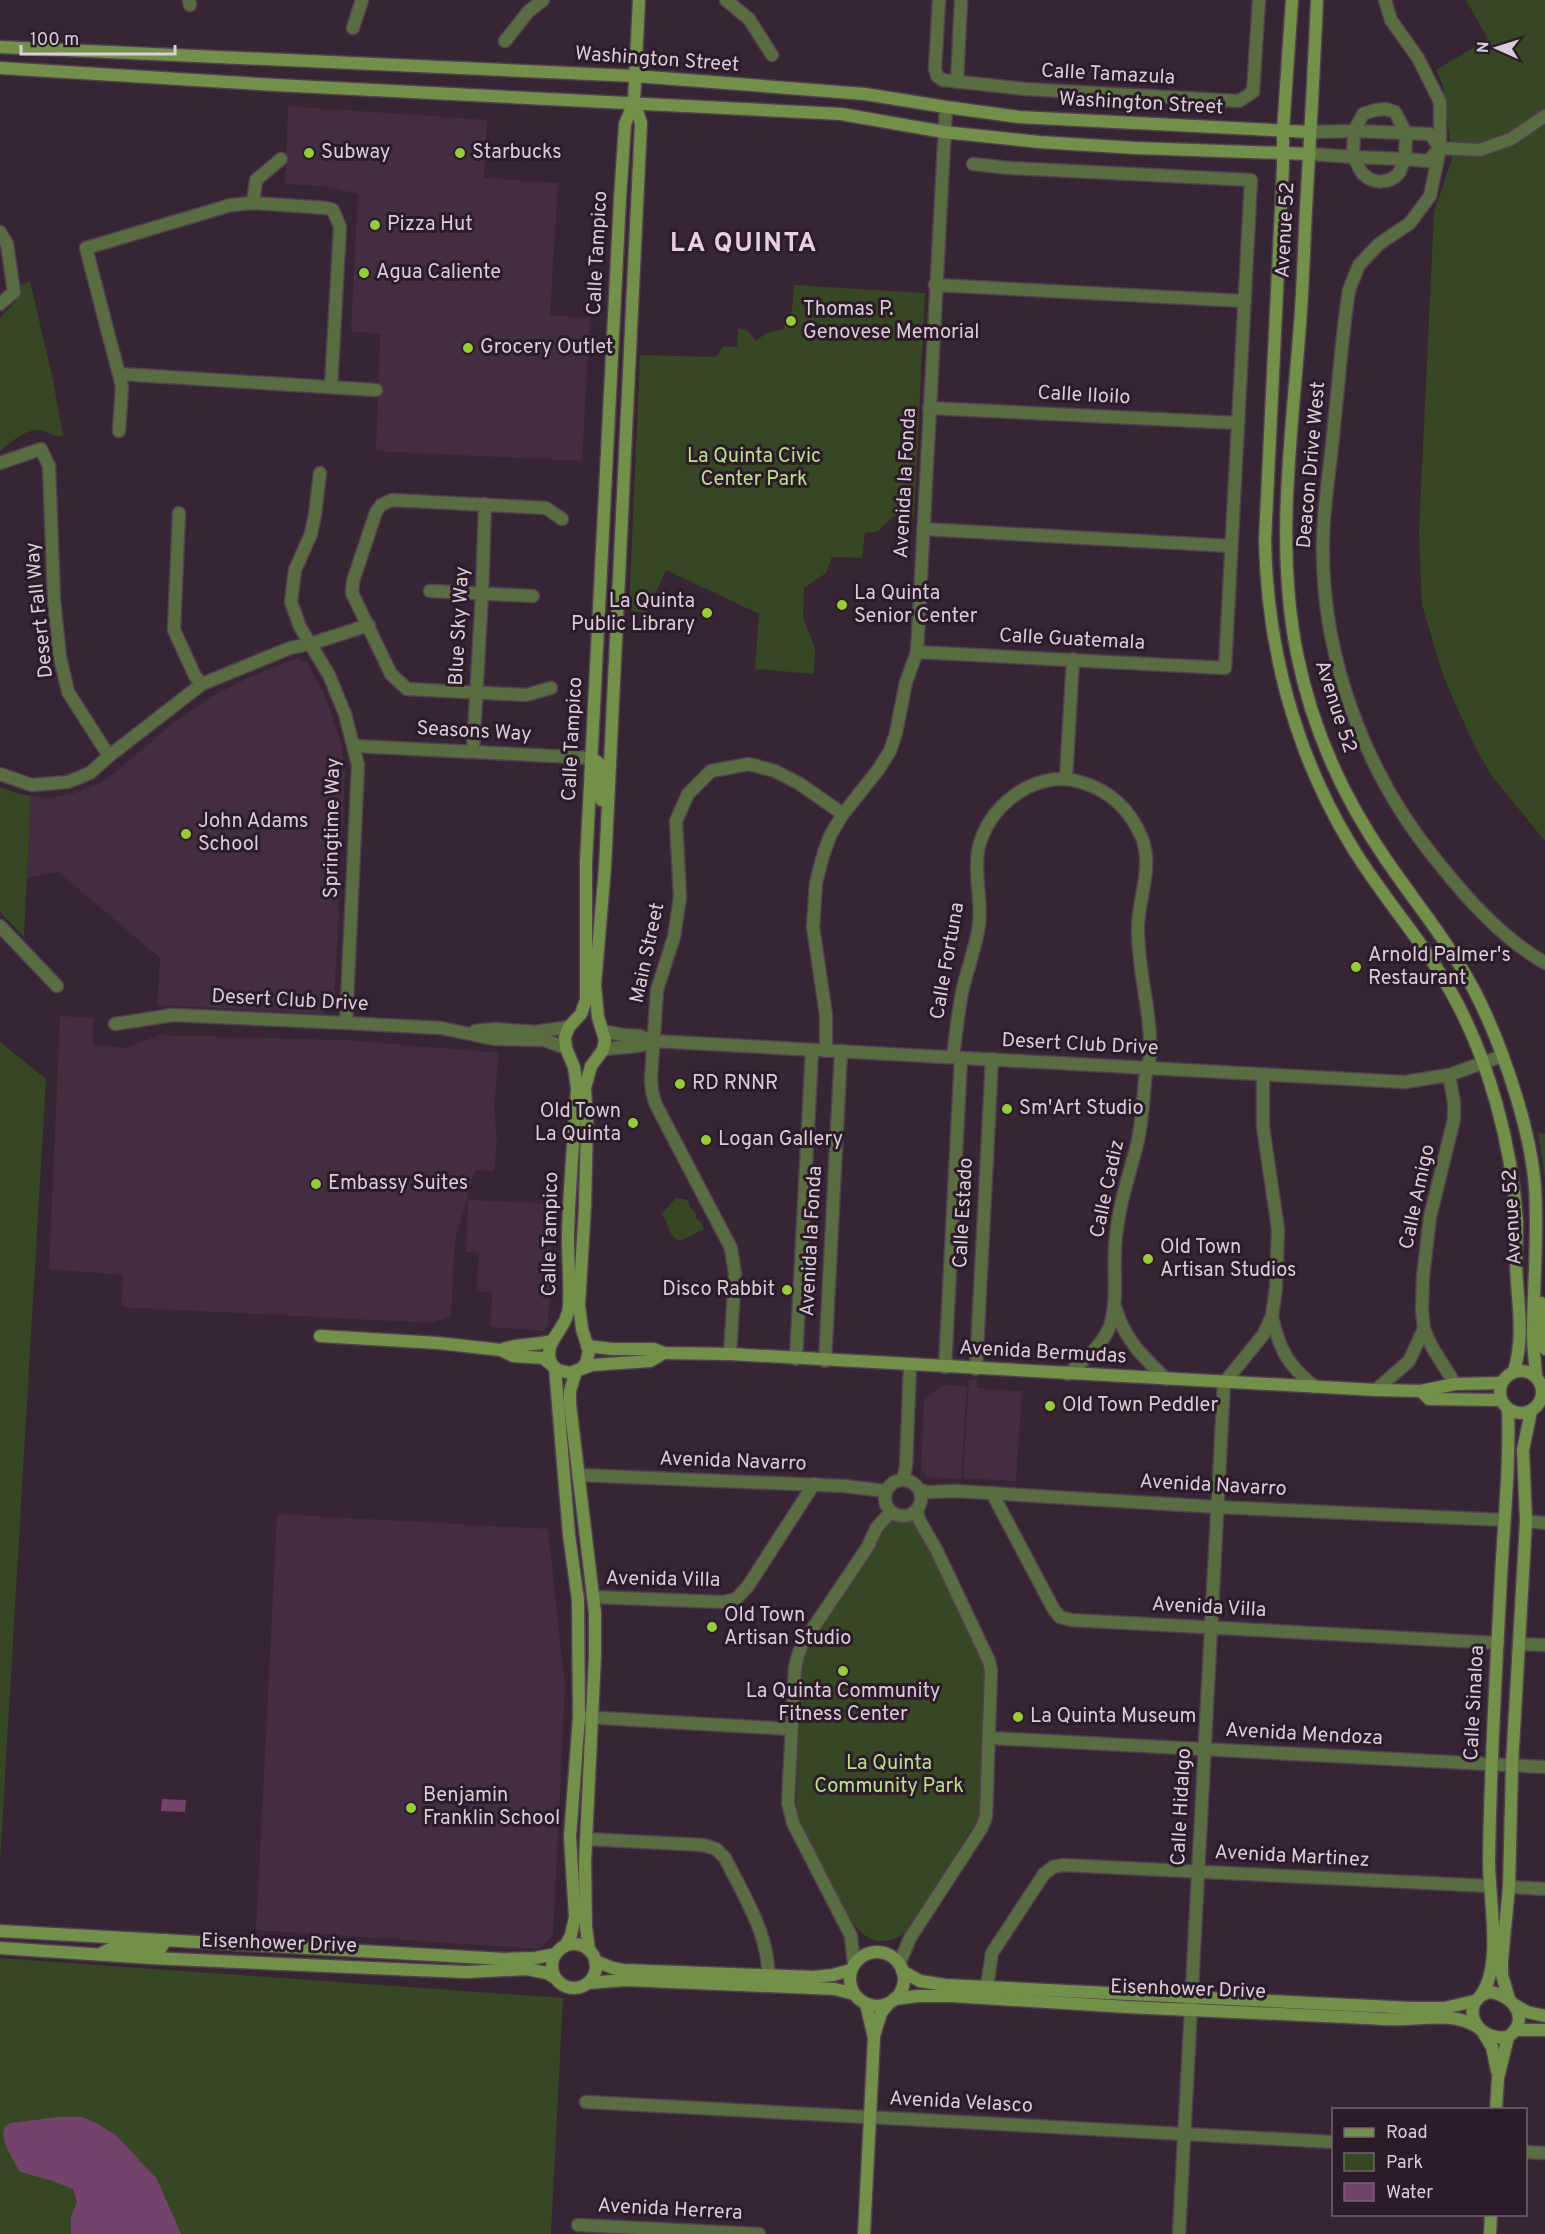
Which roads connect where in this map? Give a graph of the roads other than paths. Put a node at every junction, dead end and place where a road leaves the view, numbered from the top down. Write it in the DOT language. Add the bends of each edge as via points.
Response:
graph roads {
  1 [pos="362,0"];
  2 [pos="543,0"];
  3 [pos="639,0"];
  4 [pos="726,0"];
  5 [pos="939,0"];
  6 [pos="961,0"];
  7 [pos="1258,0"];
  8 [pos="1292,0"];
  9 [pos="1317,0"];
  10 [pos="1385,0"];
  11 [pos="353,28"];
  12 [pos="505,41"];
  13 [pos="0,47"];
  14 [pos="772,55"];
  15 [pos="0,68"];
  16 [pos="635,76"];
  17 [pos="957,82"];
  18 [pos="634,102"];
  19 [pos="946,108"];
  20 [pos="1545,116"];
  21 [pos="1283,131"];
  22 [pos="1354,131"];
  23 [pos="944,132"];
  24 [pos="1310,132"];
  25 [pos="1406,133"];
  26 [pos="1440,148"];
  27 [pos="1283,152"];
  28 [pos="1310,154"];
  29 [pos="1353,157"];
  30 [pos="281,159"];
  31 [pos="1405,159"];
  32 [pos="973,164"];
  33 [pos="253,203"];
  34 [pos="0,232"];
  35 [pos="935,285"];
  36 [pos="1244,302"];
  37 [pos="0,304"];
  38 [pos="120,374"];
  39 [pos="331,387"];
  40 [pos="376,390"];
  41 [pos="929,408"];
  42 [pos="1238,423"];
  43 [pos="119,431"];
  44 [pos="0,463"];
  45 [pos="320,473"];
  46 [pos="485,504"];
  47 [pos="179,513"];
  48 [pos="562,519"];
  49 [pos="923,530"];
  50 [pos="1231,546"];
  51 [pos="430,591"];
  52 [pos="482,593"];
  53 [pos="532,596"];
  54 [pos="369,625"];
  55 [pos="310,644"];
  56 [pos="917,652"];
  57 [pos="1073,659"];
  58 [pos="202,684"];
  59 [pos="551,688"];
  60 [pos="475,692"];
  61 [pos="354,746"];
  62 [pos="473,751"];
  63 [pos="109,756"];
  64 [pos="592,758"];
  65 [pos="0,774"];
  66 [pos="1066,778"];
  67 [pos="843,814"];
  68 [pos="605,867"];
  69 [pos="0,926"];
  70 [pos="1545,963"];
  71 [pos="57,986"];
  72 [pos="345,1023"];
  73 [pos="115,1024"];
  74 [pos="571,1025"];
  75 [pos="602,1029"];
  76 [pos="462,1033"];
  77 [pos="653,1041"];
  78 [pos="568,1050"];
  79 [pos="812,1050"];
  80 [pos="826,1051"];
  81 [pos="842,1051"];
  82 [pos="601,1052"];
  83 [pos="1502,1056"];
  84 [pos="957,1058"];
  85 [pos="992,1059"];
  86 [pos="1482,1063"];
  87 [pos="1148,1068"];
  88 [pos="1263,1075"];
  89 [pos="1449,1075"];
  90 [pos="1535,1273"];
  91 [pos="1114,1303"];
  92 [pos="1272,1316"];
  93 [pos="1424,1329"];
  94 [pos="320,1336"];
  95 [pos="553,1340"];
  96 [pos="586,1343"];
  97 [pos="1545,1349"];
  98 [pos="501,1350"];
  99 [pos="664,1353"];
  100 [pos="730,1354"];
  101 [pos="796,1359"];
  102 [pos="825,1361"];
  103 [pos="910,1365"];
  104 [pos="553,1366"];
  105 [pos="945,1367"];
  106 [pos="976,1369"];
  107 [pos="579,1370"];
  108 [pos="1514,1371"];
  109 [pos="1068,1374"];
  110 [pos="1166,1379"];
  111 [pos="1541,1381"];
  112 [pos="1224,1383"];
  113 [pos="1501,1383"];
  114 [pos="1455,1384"];
  115 [pos="1315,1387"];
  116 [pos="1376,1390"];
  117 [pos="1421,1391"];
  118 [pos="1505,1404"];
  119 [pos="1537,1407"];
  120 [pos="578,1475"];
  121 [pos="903,1479"];
  122 [pos="814,1485"];
  123 [pos="920,1490"];
  124 [pos="886,1491"];
  125 [pos="992,1493"];
  126 [pos="1217,1507"];
  127 [pos="917,1511"];
  128 [pos="891,1512"];
  129 [pos="1504,1520"];
  130 [pos="1526,1521"];
  131 [pos="1545,1522"];
  132 [pos="594,1597"];
  133 [pos="1211,1627"];
  134 [pos="1498,1642"];
  135 [pos="1519,1644"];
  136 [pos="1545,1645"];
  137 [pos="579,1717"];
  138 [pos="592,1717"];
  139 [pos="791,1729"];
  140 [pos="990,1738"];
  141 [pos="1205,1749"];
  142 [pos="1492,1764"];
  143 [pos="1512,1765"];
  144 [pos="1545,1767"];
  145 [pos="586,1839"];
  146 [pos="1198,1873"];
  147 [pos="1489,1886"];
  148 [pos="1509,1887"];
  149 [pos="1545,1889"];
  150 [pos="0,1931"];
  151 [pos="166,1940"];
  152 [pos="0,1948"];
  153 [pos="561,1950"];
  154 [pos="98,1954"];
  155 [pos="419,1954"];
  156 [pos="592,1955"];
  157 [pos="853,1967"];
  158 [pos="396,1968"];
  159 [pos="901,1968"];
  160 [pos="555,1978"];
  161 [pos="769,1981"];
  162 [pos="588,1983"];
  163 [pos="987,1986"];
  164 [pos="854,1994"];
  165 [pos="1478,1998"];
  166 [pos="891,2001"];
  167 [pos="1192,2002"];
  168 [pos="1512,2002"];
  169 [pos="866,2004"];
  170 [pos="1545,2016"];
  171 [pos="1481,2030"];
  172 [pos="1545,2030"];
  173 [pos="1512,2034"];
  174 [pos="874,2037"];
  175 [pos="1498,2078"];
  176 [pos="586,2102"];
  177 [pos="1496,2108"];
  178 [pos="870,2118"];
  179 [pos="1184,2134"];
  180 [pos="1332,2142"];
  181 [pos="1527,2152"];
  182 [pos="1545,2153"];
  183 [pos="1491,2216"];
  184 [pos="578,2224"];
  185 [pos="759,2234"];
  186 [pos="864,2234"];
  187 [pos="1179,2234"];
  188 [pos="1490,2234"];
  1 -- 11 [label="street"];
  2 -- 12 [label="street"];
  3 -- 16 [label="main road, Calle Tampico"];
  4 -- 14 [label="street" via="749,19"];
  5 -- 17 [label="street" via="935,69 943,80"];
  6 -- 17 [label="street"];
  7 -- 17 [label="street, Calle Tamazula" via="1253,92 1239,101"];
  8 -- 21 [label="main road, Avenue 52"];
  9 -- 24 [label="main road, Avenue 52"];
  10 -- 26 [label="street, Deacon Drive West" via="1391,20 1418,58 1440,102"];
  13 -- 16 [label="main road, Washington Street"];
  15 -- 18 [label="main road"];
  16 -- 18 [label="main road, Calle Tampico"];
  16 -- 19 [label="main road, Washington Street" via="865,94"];
  18 -- 23 [label="main road" via="841,114"];
  18 -- 64 [label="main road, Calle Tampico" via="625,124"];
  18 -- 68 [label="main road, Calle Tampico" via="641,123"];
  19 -- 21 [label="main road, Washington Street" via="1019,117"];
  19 -- 23 [label="street, Avenida la Fonda"];
  20 -- 26 [label="street" via="1511,139 1480,150"];
  21 -- 24 [label="main road, Washington Street"];
  21 -- 27 [label="main road, Avenue 52"];
  22 -- 24 [label="street"];
  22 -- 25 [label="street"];
  22 -- 25 [label="street" via="1363,114 1386,109 1395,112"];
  22 -- 29 [label="street"];
  23 -- 27 [label="main road" via="1136,148"];
  23 -- 35 [label="street, Avenida la Fonda"];
  24 -- 28 [label="main road, Avenue 52"];
  25 -- 26 [label="street" via="1430,134"];
  25 -- 31 [label="street"];
  26 -- 31 [label="street" via="1428,161"];
  26 -- 70 [label="street, Deacon Drive West" via="1430,196 1410,223 1379,244 1359,265 1349,290 1323,538 1325,588 1344,686 1361,738 1388,788 1415,834 1456,885 1497,927"];
  27 -- 28 [label="main road"];
  27 -- 86 [label="main road, Avenue 52" via="1265,540 1276,654 1301,744 1323,794 1349,844 1424,947 1452,994"];
  28 -- 29 [label="street"];
  28 -- 83 [label="main road, Avenue 52" via="1285,548 1297,654 1311,710 1355,813 1452,951 1477,996"];
  29 -- 31 [label="street"];
  29 -- 31 [label="street" via="1364,175 1380,182 1399,173"];
  30 -- 33 [label="street" via="256,180"];
  32 -- 36 [label="street" via="1251,180"];
  33 -- 38 [label="street" via="231,205 86,248"];
  33 -- 39 [label="street" via="327,208 336,214 340,227"];
  34 -- 37 [label="street" via="7,244 14,292"];
  35 -- 36 [label="street"];
  35 -- 41 [label="street, Avenida la Fonda"];
  36 -- 42 [label="street"];
  38 -- 39 [label="street"];
  38 -- 43 [label="street"];
  39 -- 40 [label="street"];
  41 -- 42 [label="street, Calle Iloilo"];
  41 -- 49 [label="street, Avenida la Fonda"];
  42 -- 50 [label="street"];
  44 -- 63 [label="street, Desert Fall Way" via="41,449 49,466 60,657 68,692"];
  45 -- 55 [label="street, Springtime Way" via="311,534 295,570 291,592 294,613"];
  46 -- 48 [label="street" via="546,508"];
  46 -- 52 [label="street, Blue Sky Way"];
  46 -- 54 [label="street" via="392,500 381,505 370,524 353,581 355,602"];
  47 -- 58 [label="street" via="174,630"];
  49 -- 50 [label="street"];
  49 -- 56 [label="street, Avenida la Fonda"];
  50 -- 57 [label="street, Calle Guatemala" via="1225,668"];
  51 -- 52 [label="street"];
  52 -- 53 [label="street"];
  52 -- 60 [label="street, Blue Sky Way"];
  54 -- 55 [label="street"];
  54 -- 60 [label="street" via="391,674 407,689"];
  55 -- 58 [label="street" via="290,648"];
  55 -- 61 [label="street, Springtime Way" via="329,675"];
  56 -- 57 [label="street, Calle Guatemala"];
  56 -- 67 [label="street, Avenida la Fonda" via="890,751"];
  57 -- 66 [label="street"];
  58 -- 63 [label="street"];
  59 -- 60 [label="street" via="526,694"];
  60 -- 62 [label="street, Blue Sky Way"];
  61 -- 62 [label="street, Seasons Way"];
  61 -- 72 [label="street, Springtime Way" via="358,765"];
  62 -- 64 [label="street, Seasons Way"];
  63 -- 65 [label="street" via="90,773 68,782 32,785"];
  64 -- 68 [label="main road" via="600,764"];
  64 -- 74 [label="main road, Calle Tampico" via="586,863 586,999 581,1014"];
  66 -- 84 [label="street, Calle Fortuna" via="1024,789 992,817 982,834 978,853 979,923 963,987"];
  66 -- 87 [label="street, Calle Cadiz" via="1096,788 1119,803 1134,820 1143,841 1147,862 1138,928 1149,1028"];
  67 -- 77 [label="street, Main Street" via="800,784 749,764 711,771 688,794 676,821 680,897 674,937 657,990"];
  67 -- 80 [label="street, Avenida la Fonda" via="824,852 813,902 826,1015"];
  68 -- 75 [label="main road, Calle Tampico" via="595,985"];
  69 -- 71 [label="street"];
  72 -- 73 [label="street, Desert Club Drive" via="173,1015"];
  72 -- 76 [label="street, Desert Club Drive" via="441,1028"];
  74 -- 75 [label="main road, Desert Club Drive" via="588,1019"];
  74 -- 76 [label="street, Desert Club Drive" via="535,1032 495,1029"];
  74 -- 78 [label="main road, Calle Tampico" via="565,1037"];
  75 -- 77 [label="street, Desert Club Drive"];
  75 -- 82 [label="main road, Calle Tampico" via="605,1040"];
  76 -- 78 [label="street, Desert Club Drive" via="494,1039 544,1040"];
  77 -- 79 [label="street, Desert Club Drive"];
  77 -- 82 [label="street, Desert Club Drive" via="641,1047 613,1047"];
  77 -- 100 [label="street, Main Street" via="651,1078 656,1105 734,1260"];
  78 -- 82 [label="main road, Desert Club Drive" via="583,1060"];
  78 -- 95 [label="main road, Calle Tampico" via="577,1088 568,1235 569,1309"];
  79 -- 80 [label="street, Desert Club Drive"];
  79 -- 101 [label="street, Avenida la Fonda"];
  80 -- 81 [label="street, Desert Club Drive"];
  81 -- 84 [label="street, Desert Club Drive"];
  81 -- 102 [label="street, Avenida la Fonda"];
  82 -- 96 [label="main road, Calle Tampico" via="591,1066 585,1088 585,1206 579,1305"];
  83 -- 86 [label="street, Desert Club Drive"];
  83 -- 90 [label="main road, Avenue 52" via="1526,1137 1535,1186"];
  84 -- 85 [label="street, Desert Club Drive"];
  84 -- 105 [label="street, Calle Estado"];
  85 -- 87 [label="street, Desert Club Drive"];
  85 -- 106 [label="street, Calle Estado"];
  86 -- 89 [label="street, Desert Club Drive"];
  86 -- 108 [label="main road, Avenue 52" via="1504,1133 1513,1182 1521,1331"];
  87 -- 88 [label="street, Desert Club Drive"];
  87 -- 91 [label="street, Calle Cadiz" via="1141,1127 1118,1216"];
  88 -- 89 [label="street, Desert Club Drive" via="1405,1082"];
  88 -- 92 [label="street" via="1263,1127 1278,1235"];
  89 -- 93 [label="street, Calle Amigo" via="1454,1119 1426,1241"];
  90 -- 97 [label="main road" via="1540,1283"];
  90 -- 111 [label="main road, Avenue 52" via="1533,1329"];
  91 -- 109 [label="street, Calle Cadiz" via="1106,1335"];
  91 -- 110 [label="street, Calle Cadiz" via="1131,1343"];
  92 -- 112 [label="street" via="1263,1335"];
  92 -- 115 [label="street" via="1276,1336 1289,1363"];
  93 -- 114 [label="street, Calle Amigo"];
  93 -- 116 [label="street, Calle Amigo" via="1409,1361"];
  94 -- 98 [label="main road, Avenida Bermudas"];
  95 -- 96 [label="main road, Avenida Bermudas" via="568,1332"];
  95 -- 98 [label="main road, Avenida Bermudas"];
  95 -- 104 [label="main road" via="548,1351"];
  96 -- 99 [label="main road, Avenida Bermudas"];
  96 -- 107 [label="main road, Calle Tampico" via="588,1358"];
  98 -- 104 [label="main road, Avenida Bermudas" via="513,1356 543,1358"];
  99 -- 100 [label="main road, Avenida Bermudas"];
  99 -- 107 [label="main road, Avenida Bermudas" via="651,1361 592,1365"];
  100 -- 101 [label="main road, Avenida Bermudas"];
  101 -- 102 [label="main road, Avenida Bermudas"];
  102 -- 103 [label="main road, Avenida Bermudas"];
  103 -- 105 [label="main road, Avenida Bermudas"];
  103 -- 121 [label="street"];
  104 -- 107 [label="main road, Avenida Bermudas" via="564,1372"];
  104 -- 137 [label="main road" via="578,1600"];
  105 -- 106 [label="main road, Avenida Bermudas"];
  106 -- 109 [label="main road, Avenida Bermudas"];
  107 -- 120 [label="main road, Calle Tampico" via="570,1391"];
  108 -- 111 [label="main road" via="1526,1370"];
  108 -- 113 [label="main road"];
  109 -- 110 [label="main road, Avenida Bermudas"];
  110 -- 112 [label="main road, Avenida Bermudas"];
  111 -- 119 [label="main road" via="1542,1396"];
  112 -- 115 [label="main road, Avenida Bermudas"];
  112 -- 126 [label="street, Calle Hidalgo"];
  113 -- 114 [label="main road, Avenida Bermudas"];
  113 -- 118 [label="main road"];
  114 -- 117 [label="main road, Avenida Bermudas"];
  115 -- 116 [label="main road, Avenida Bermudas"];
  116 -- 117 [label="main road, Avenida Bermudas"];
  117 -- 118 [label="main road, Avenida Bermudas" via="1429,1398"];
  118 -- 119 [label="main road" via="1519,1413"];
  118 -- 129 [label="main road, Calle Sinaloa" via="1509,1455"];
  119 -- 130 [label="main road, Calle Sinaloa" via="1523,1450"];
  120 -- 122 [label="street, Avenida Navarro"];
  120 -- 132 [label="main road, Calle Tampico"];
  121 -- 123 [label="street"];
  121 -- 124 [label="street"];
  122 -- 124 [label="street, Avenida Navarro"];
  122 -- 132 [label="street, Avenida Villa" via="736,1599 723,1602"];
  123 -- 125 [label="street, Avenida Navarro"];
  123 -- 127 [label="street"];
  124 -- 128 [label="street" via="886,1506"];
  125 -- 126 [label="street, Avenida Navarro"];
  125 -- 133 [label="street, Avenida Villa" via="1060,1617"];
  126 -- 129 [label="street, Avenida Navarro"];
  126 -- 133 [label="street, Calle Hidalgo"];
  127 -- 128 [label="street" via="904,1517"];
  127 -- 140 [label="street" via="989,1661"];
  128 -- 139 [label="street" via="877,1527 803,1643 795,1668"];
  129 -- 134 [label="main road, Calle Sinaloa"];
  130 -- 131 [label="street"];
  130 -- 135 [label="main road, Calle Sinaloa"];
  132 -- 138 [label="main road, Calle Tampico"];
  133 -- 134 [label="street, Avenida Villa"];
  133 -- 141 [label="street, Calle Hidalgo"];
  134 -- 142 [label="main road, Calle Sinaloa"];
  135 -- 136 [label="street"];
  135 -- 143 [label="main road, Calle Sinaloa"];
  137 -- 138 [label="street"];
  137 -- 153 [label="main road" via="570,1837 575,1917 571,1935"];
  138 -- 139 [label="street"];
  138 -- 145 [label="main road, Calle Tampico"];
  139 -- 157 [label="street" via="788,1803 793,1823 851,1936"];
  140 -- 141 [label="street, Avenida Mendoza"];
  140 -- 159 [label="street" via="988,1801 981,1829 904,1947"];
  141 -- 142 [label="street, Avenida Mendoza"];
  141 -- 146 [label="street, Calle Hidalgo"];
  142 -- 143 [label="street, Avenida Mendoza"];
  142 -- 147 [label="main road, Calle Sinaloa"];
  143 -- 144 [label="street, Avenida Mendoza"];
  143 -- 148 [label="main road, Calle Sinaloa"];
  145 -- 156 [label="main road, Calle Tampico" via="585,1903"];
  145 -- 161 [label="street" via="716,1849 725,1858 764,1938"];
  146 -- 147 [label="street, Avenida Martinez"];
  146 -- 163 [label="street, Avenida Martinez" via="1053,1867 1044,1874 992,1953"];
  146 -- 167 [label="street, Calle Hidalgo"];
  147 -- 165 [label="main road, Calle Sinaloa" via="1494,1961 1488,1986"];
  148 -- 149 [label="street"];
  148 -- 168 [label="main road, Calle Sinaloa" via="1502,1975"];
  150 -- 151 [label="main road, Eisenhower Drive"];
  151 -- 154 [label="main road" via="160,1949 114,1947"];
  151 -- 155 [label="main road, Eisenhower Drive"];
  152 -- 154 [label="main road, Eisenhower Drive"];
  153 -- 155 [label="main road, Eisenhower Drive" via="535,1958 504,1959"];
  153 -- 156 [label="main road, Eisenhower Drive" via="578,1945"];
  153 -- 160 [label="main road" via="552,1966"];
  154 -- 158 [label="main road, Eisenhower Drive"];
  155 -- 158 [label="main road" via="415,1961"];
  156 -- 161 [label="main road, Eisenhower Drive" via="623,1970"];
  156 -- 162 [label="main road" via="595,1973"];
  157 -- 159 [label="main road, Eisenhower Drive" via="873,1952 888,1954"];
  157 -- 161 [label="main road, Eisenhower Drive" via="823,1976"];
  157 -- 164 [label="main road" via="850,1979"];
  158 -- 160 [label="main road, Eisenhower Drive" via="467,1972 527,1969"];
  159 -- 163 [label="main road, Eisenhower Drive" via="920,1981 933,1984"];
  159 -- 166 [label="main road" via="903,1986"];
  160 -- 162 [label="main road, Eisenhower Drive" via="570,1988"];
  161 -- 162 [label="main road, Eisenhower Drive"];
  161 -- 164 [label="main road, Eisenhower Drive"];
  163 -- 167 [label="main road, Eisenhower Drive"];
  164 -- 169 [label="main road, Eisenhower Drive"];
  165 -- 167 [label="main road, Eisenhower Drive" via="1451,2007 1412,2008"];
  165 -- 168 [label="main road" via="1490,1992"];
  165 -- 171 [label="main road" via="1473,2017"];
  166 -- 167 [label="main road, Eisenhower Drive" via="952,1996 1126,2007"];
  166 -- 169 [label="main road, Eisenhower Drive"];
  166 -- 174 [label="main road" via="881,2013"];
  167 -- 171 [label="main road, Eisenhower Drive" via="1399,2019 1448,2017 1468,2021"];
  167 -- 179 [label="street, Calle Hidalgo"];
  168 -- 170 [label="main road" via="1527,2012"];
  168 -- 173 [label="main road" via="1518,2017"];
  169 -- 174 [label="main road"];
  171 -- 173 [label="main road" via="1495,2039"];
  171 -- 175 [label="main road" via="1492,2047"];
  172 -- 173 [label="main road"];
  173 -- 175 [label="main road"];
  174 -- 178 [label="main road"];
  175 -- 177 [label="main road"];
  176 -- 178 [label="street, Avenida Velasco"];
  178 -- 179 [label="street, Avenida Velasco"];
  178 -- 186 [label="main road"];
  179 -- 180 [label="street, Avenida Velasco"];
  179 -- 187 [label="street, Calle Hidalgo"];
  181 -- 182 [label="street"];
  183 -- 188 [label="main road"];
  184 -- 185 [label="street, Avenida Herrera"];
}
